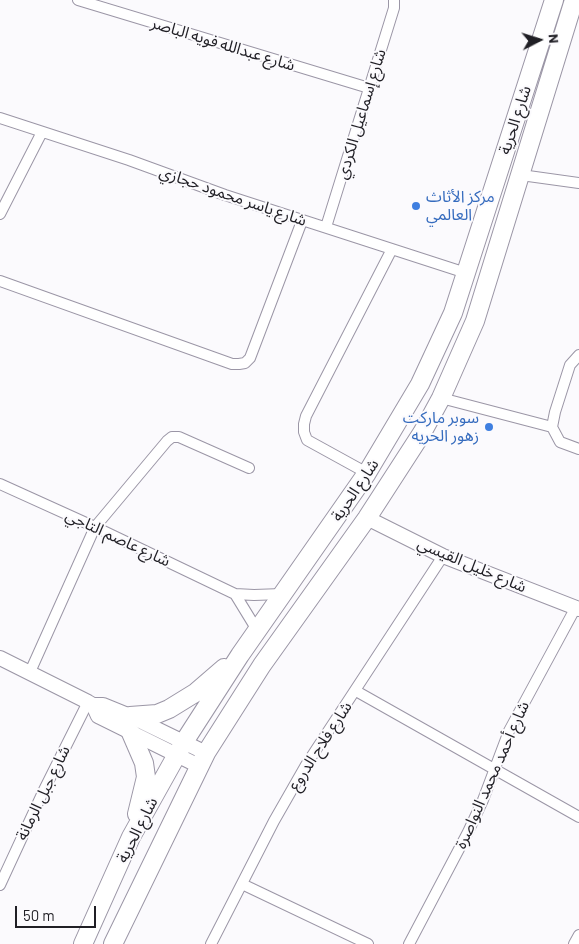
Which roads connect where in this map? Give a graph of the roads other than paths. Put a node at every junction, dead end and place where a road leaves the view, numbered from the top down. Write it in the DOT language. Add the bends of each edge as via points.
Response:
graph roads {
  1 [pos="78,0"];
  2 [pos="394,0"];
  3 [pos="554,0"];
  4 [pos="575,5"];
  5 [pos="369,88"];
  6 [pos="0,118"];
  7 [pos="42,132"];
  8 [pos="522,175"];
  9 [pos="579,183"];
  10 [pos="0,214"];
  11 [pos="302,221"];
  12 [pos="326,227"];
  13 [pos="392,249"];
  14 [pos="466,273"];
  15 [pos="0,281"];
  16 [pos="579,355"];
  17 [pos="441,398"];
  18 [pos="552,427"];
  19 [pos="579,449"];
  20 [pos="249,468"];
  21 [pos="367,473"];
  22 [pos="0,484"];
  23 [pos="367,518"];
  24 [pos="96,527"];
  25 [pos="443,556"];
  26 [pos="235,594"];
  27 [pos="282,594"];
  28 [pos="578,608"];
  29 [pos="258,630"];
  30 [pos="240,655"];
  31 [pos="0,658"];
  32 [pos="30,672"];
  33 [pos="356,691"];
  34 [pos="90,704"];
  35 [pos="131,725"];
  36 [pos="180,749"];
  37 [pos="202,760"];
  38 [pos="495,769"];
  39 [pos="579,817"];
  40 [pos="131,837"];
  41 [pos="242,884"];
  42 [pos="0,885"];
  43 [pos="579,935"];
  44 [pos="83,944"];
  45 [pos="113,944"];
  46 [pos="211,944"];
  47 [pos="368,944"];
  48 [pos="408,944"];
  49 [pos="574,944"];
  1 -- 5 [label="street, شارع عبدالله فويه الباصر"];
  2 -- 5 [label="street, شارع إسماعيل الكردي"];
  3 -- 14 [label="highway, شارع الحرية"];
  4 -- 8 [label="highway, شارع الحرية"];
  5 -- 12 [label="street, شارع إسماعيل الكردي"];
  6 -- 7 [label="street, شارع ياسر محمود حجازي"];
  7 -- 10 [label="street"];
  7 -- 11 [label="street, شارع ياسر محمود حجازي"];
  8 -- 9 [label="street"];
  8 -- 17 [label="highway, شارع الحرية" via="475,321"];
  11 -- 12 [label="street, شارع ياسر محمود حجازي"];
  11 -- 15 [label="street" via="250,358 245,363 232,364"];
  12 -- 13 [label="street, شارع ياسر محمود حجازي"];
  13 -- 14 [label="street, شارع ياسر محمود حجازي"];
  13 -- 21 [label="street" via="304,424 307,440"];
  14 -- 21 [label="highway, شارع الحرية" via="453,313 420,384"];
  16 -- 18 [label="street" via="570,365"];
  17 -- 18 [label="street"];
  17 -- 23 [label="highway, شارع الحرية"];
  18 -- 19 [label="street" via="560,442"];
  20 -- 24 [label="street" via="179,437 172,437"];
  21 -- 27 [label="highway, شارع الحرية"];
  22 -- 24 [label="street, شارع عاصم التاجي"];
  23 -- 25 [label="street, شارع خليل القيسي"];
  23 -- 37 [label="highway, شارع الحرية" via="262,665"];
  24 -- 26 [label="street, شارع عاصم التاجي"];
  24 -- 32 [label="street"];
  25 -- 28 [label="street, شارع خليل القيسي"];
  25 -- 33 [label="street, شارع فلاح الدروع"];
  26 -- 27 [label="street, شارع عاصم التاجي"];
  26 -- 29 [label="street"];
  27 -- 29 [label="highway, شارع الحرية"];
  28 -- 38 [label="street, شارع أحمد محمد النواصرة" via="508,731"];
  29 -- 30 [label="highway, شارع الحرية"];
  30 -- 35 [label="highway" via="195,694"];
  30 -- 36 [label="highway, شارع الحرية"];
  31 -- 32 [label="street"];
  32 -- 34 [label="street"];
  33 -- 38 [label="street"];
  33 -- 41 [label="street, شارع فلاح الدروع" via="306,764"];
  34 -- 35 [label="street" via="103,705"];
  34 -- 42 [label="street, شارع جبل الرمانة" via="43,792"];
  35 -- 36 [label="street"];
  35 -- 40 [label="highway" via="146,777"];
  36 -- 37 [label="street"];
  36 -- 40 [label="highway, شارع الحرية"];
  37 -- 45 [label="highway, شارع الحرية"];
  38 -- 39 [label="street"];
  38 -- 48 [label="street, شارع أحمد محمد النواصرة" via="468,832"];
  40 -- 44 [label="highway, شارع الحرية"];
  41 -- 46 [label="street, شارع فلاح الدروع"];
  41 -- 47 [label="street"];
  43 -- 49 [label="street"];
}
